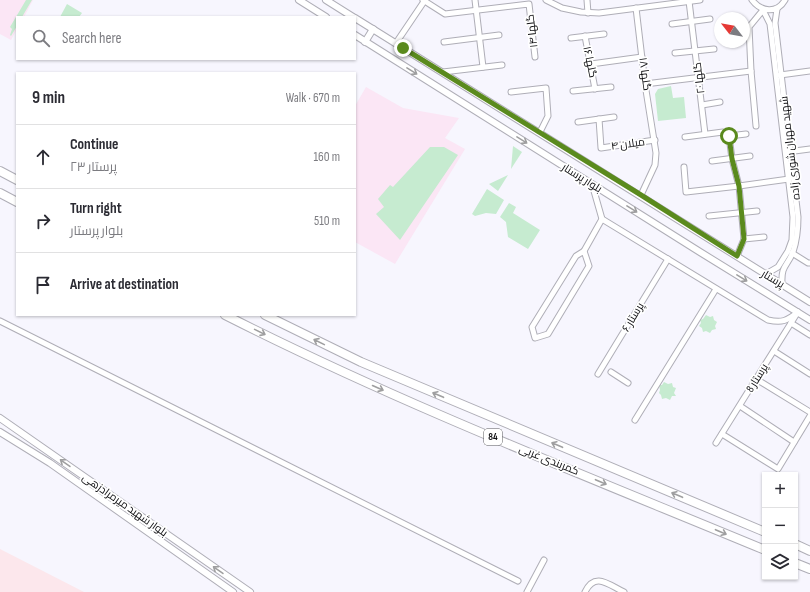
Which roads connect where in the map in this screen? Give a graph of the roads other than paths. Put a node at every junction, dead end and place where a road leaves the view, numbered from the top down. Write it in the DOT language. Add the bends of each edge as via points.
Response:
graph roads {
  1 [pos="299,0"];
  2 [pos="326,0"];
  3 [pos="424,0"];
  4 [pos="475,0"];
  5 [pos="546,0"];
  6 [pos="587,0"];
  7 [pos="700,0"];
  8 [pos="752,0"];
  9 [pos="785,0"];
  10 [pos="689,1"];
  11 [pos="636,8"];
  12 [pos="777,8"];
  13 [pos="476,10"];
  14 [pos="763,10"];
  15 [pos="588,12"];
  16 [pos="324,16"];
  17 [pos="351,16"];
  18 [pos="356,19"];
  19 [pos="710,19"];
  20 [pos="692,21"];
  21 [pos="672,24"];
  22 [pos="373,29"];
  23 [pos="604,34"];
  24 [pos="499,35"];
  25 [pos="356,36"];
  26 [pos="584,36"];
  27 [pos="479,38"];
  28 [pos="571,38"];
  29 [pos="366,42"];
  30 [pos="444,42"];
  31 [pos="396,44"];
  32 [pos="714,49"];
  33 [pos="695,51"];
  34 [pos="675,53"];
  35 [pos="642,57"];
  36 [pos="535,58"];
  37 [pos="591,64"];
  38 [pos="502,65"];
  39 [pos="483,67"];
  40 [pos="751,71"];
  41 [pos="443,72"];
  42 [pos="810,72"];
  43 [pos="779,75"];
  44 [pos="698,78"];
  45 [pos="645,84"];
  46 [pos="610,87"];
  47 [pos="596,88"];
  48 [pos="572,91"];
  49 [pos="510,92"];
  50 [pos="720,102"];
  51 [pos="702,105"];
  52 [pos="614,117"];
  53 [pos="599,119"];
  54 [pos="578,122"];
  55 [pos="756,126"];
  56 [pos="540,132"];
  57 [pos="723,132"];
  58 [pos="705,134"];
  59 [pos="746,134"];
  60 [pos="685,137"];
  61 [pos="655,140"];
  62 [pos="810,149"];
  63 [pos="788,151"];
  64 [pos="750,156"];
  65 [pos="732,159"];
  66 [pos="712,161"];
  67 [pos="684,167"];
  68 [pos="0,171"];
  69 [pos="16,179"];
  70 [pos="789,179"];
  71 [pos="592,184"];
  72 [pos="739,186"];
  73 [pos="0,193"];
  74 [pos="641,195"];
  75 [pos="16,201"];
  76 [pos="757,211"];
  77 [pos="742,212"];
  78 [pos="709,216"];
  79 [pos="602,219"];
  80 [pos="764,237"];
  81 [pos="744,239"];
  82 [pos="584,251"];
  83 [pos="792,253"];
  84 [pos="737,256"];
  85 [pos="668,259"];
  86 [pos="810,263"];
  87 [pos="766,274"];
  88 [pos="782,284"];
  89 [pos="716,289"];
  90 [pos="810,302"];
  91 [pos="798,312"];
  92 [pos="228,316"];
  93 [pos="266,316"];
  94 [pos="0,320"];
  95 [pos="810,320"];
  96 [pos="791,323"];
  97 [pos="810,335"];
  98 [pos="774,351"];
  99 [pos="610,372"];
  100 [pos="598,374"];
  101 [pos="810,374"];
  102 [pos="756,379"];
  103 [pos="628,383"];
  104 [pos="740,406"];
  105 [pos="810,412"];
  106 [pos="810,416"];
  107 [pos="0,418"];
  108 [pos="635,420"];
  109 [pos="0,432"];
  110 [pos="722,434"];
  111 [pos="794,442"];
  112 [pos="716,444"];
  113 [pos="762,531"];
  114 [pos="798,545"];
  115 [pos="762,549"];
  116 [pos="810,551"];
  117 [pos="544,560"];
  118 [pos="798,563"];
  119 [pos="810,569"];
  120 [pos="518,581"];
  121 [pos="233,592"];
  122 [pos="250,592"];
  123 [pos="527,592"];
  124 [pos="584,592"];
  125 [pos="624,592"];
  1 -- 16 [label="main road"];
  2 -- 17 [label="main road, بلوار پرستار"];
  3 -- 13 [label="street" via="445,14"];
  3 -- 31 [label="street"];
  4 -- 13 [label="street"];
  5 -- 15 [label="street" via="562,8"];
  6 -- 15 [label="street"];
  7 -- 10 [label="street"];
  8 -- 14 [label="street"];
  9 -- 12 [label="street"];
  10 -- 11 [label="street"];
  10 -- 20 [label="street, گلها ۲۰"];
  11 -- 15 [label="street"];
  11 -- 35 [label="street, گلها ۱۸"];
  12 -- 14 [label="street"];
  12 -- 43 [label="street, شهید مهران شوری زاده" via="775,23"];
  13 -- 27 [label="street"];
  13 -- 36 [label="street, گلها ۱۴" via="529,4"];
  14 -- 40 [label="street" via="749,27"];
  14 -- 43 [label="street, شهید مهران شوری زاده" via="770,24"];
  18 -- 22 [label="main road, بلوار پرستار"];
  19 -- 20 [label="street"];
  20 -- 21 [label="street"];
  20 -- 33 [label="street, گلها ۲۰"];
  22 -- 29 [label="main road"];
  22 -- 31 [label="main road, بلوار پرستار"];
  23 -- 26 [label="street"];
  24 -- 27 [label="street"];
  25 -- 29 [label="main road, بلوار پرستار"];
  26 -- 28 [label="street"];
  26 -- 37 [label="street, گلها ۱۶"];
  27 -- 30 [label="street"];
  27 -- 39 [label="street"];
  29 -- 71 [label="main road, بلوار پرستار, one-way"];
  31 -- 41 [label="main road, بلوار پرستار"];
  32 -- 33 [label="street"];
  33 -- 34 [label="street"];
  33 -- 44 [label="street, گلها ۲۰"];
  35 -- 37 [label="street"];
  35 -- 45 [label="street, گلها ۱۸"];
  37 -- 47 [label="street, گلها ۱۶"];
  38 -- 39 [label="street"];
  39 -- 41 [label="street"];
  40 -- 44 [label="street"];
  40 -- 55 [label="street"];
  41 -- 56 [label="main road, بلوار پرستار"];
  42 -- 43 [label="street"];
  43 -- 63 [label="street, شهید مهران شوری زاده"];
  44 -- 45 [label="street"];
  44 -- 51 [label="street, گلها ۲۰"];
  45 -- 61 [label="street, گلها ۱۸"];
  46 -- 47 [label="street"];
  47 -- 48 [label="street"];
  49 -- 56 [label="street" via="546,88 548,116"];
  50 -- 51 [label="street"];
  51 -- 58 [label="street, گلها ۲۰"];
  52 -- 53 [label="street"];
  53 -- 54 [label="street"];
  53 -- 61 [label="street, میلان ۴" via="601,148"];
  56 -- 74 [label="main road, بلوار پرستار"];
  57 -- 58 [label="street"];
  58 -- 60 [label="street"];
  59 -- 65 [label="street" via="729,136"];
  61 -- 74 [label="street, گلها ۱۸" via="654,165"];
  62 -- 63 [label="street"];
  63 -- 70 [label="street, شهید مهران شوری زاده"];
  63 -- 83 [label="street, شهید مهران شوری زاده" via="798,217"];
  64 -- 65 [label="street"];
  65 -- 66 [label="street"];
  65 -- 72 [label="street"];
  67 -- 72 [label="street" via="686,192"];
  68 -- 69 [label="highway"];
  70 -- 72 [label="street"];
  70 -- 87 [label="street, شهید مهران شوری زاده" via="794,217 792,240 778,267"];
  71 -- 79 [label="street"];
  71 -- 91 [label="main road, بلوار پرستار, one-way"];
  72 -- 77 [label="street"];
  73 -- 75 [label="highway"];
  74 -- 84 [label="main road, بلوار پرستار"];
  76 -- 77 [label="street"];
  77 -- 78 [label="street"];
  77 -- 81 [label="street"];
  79 -- 82 [label="street"];
  79 -- 85 [label="street"];
  80 -- 81 [label="street"];
  81 -- 84 [label="street"];
  82 -- 82 [label="street" via="576,256 532,327 535,338 548,334 589,266"];
  83 -- 86 [label="street"];
  83 -- 88 [label="street, شهید مهران شوری زاده" via="782,270"];
  84 -- 87 [label="main road, پرستار"];
  85 -- 89 [label="street"];
  85 -- 100 [label="street, پرستار ۶"];
  87 -- 88 [label="main road, پرستار"];
  88 -- 90 [label="main road, پرستار"];
  89 -- 91 [label="street" via="768,320 779,322 789,319"];
  89 -- 108 [label="street"];
  91 -- 95 [label="main road, بلوار پرستار"];
  91 -- 96 [label="street, پرستار 8"];
  92 -- 115 [label="highway, کمربندی غربی / 84, one-way" via="353,377 449,419"];
  113 -- 93 [label="highway, کمربندی غربی / 84, one-way" via="361,362"];
  94 -- 120 [label="street"];
  96 -- 97 [label="street"];
  96 -- 98 [label="street, پرستار 8"];
  98 -- 101 [label="street"];
  98 -- 102 [label="street, پرستار 8"];
  99 -- 103 [label="street"];
  102 -- 104 [label="street, پرستار 8"];
  102 -- 105 [label="street"];
  104 -- 110 [label="street, پرستار 8"];
  104 -- 111 [label="street"];
  106 -- 111 [label="street"];
  122 -- 107 [label="main road, بلوار شهید میرمرادزهی, one-way"];
  109 -- 121 [label="main road, بلوار شهید میرمرادزهی" via="50,463"];
  110 -- 111 [label="street" via="778,469"];
  110 -- 112 [label="street, پرستار 8"];
  114 -- 116 [label="highway"];
  117 -- 123 [label="street"];
  118 -- 119 [label="highway"];
  124 -- 125 [label="street" via="594,580 600,580"];
}
